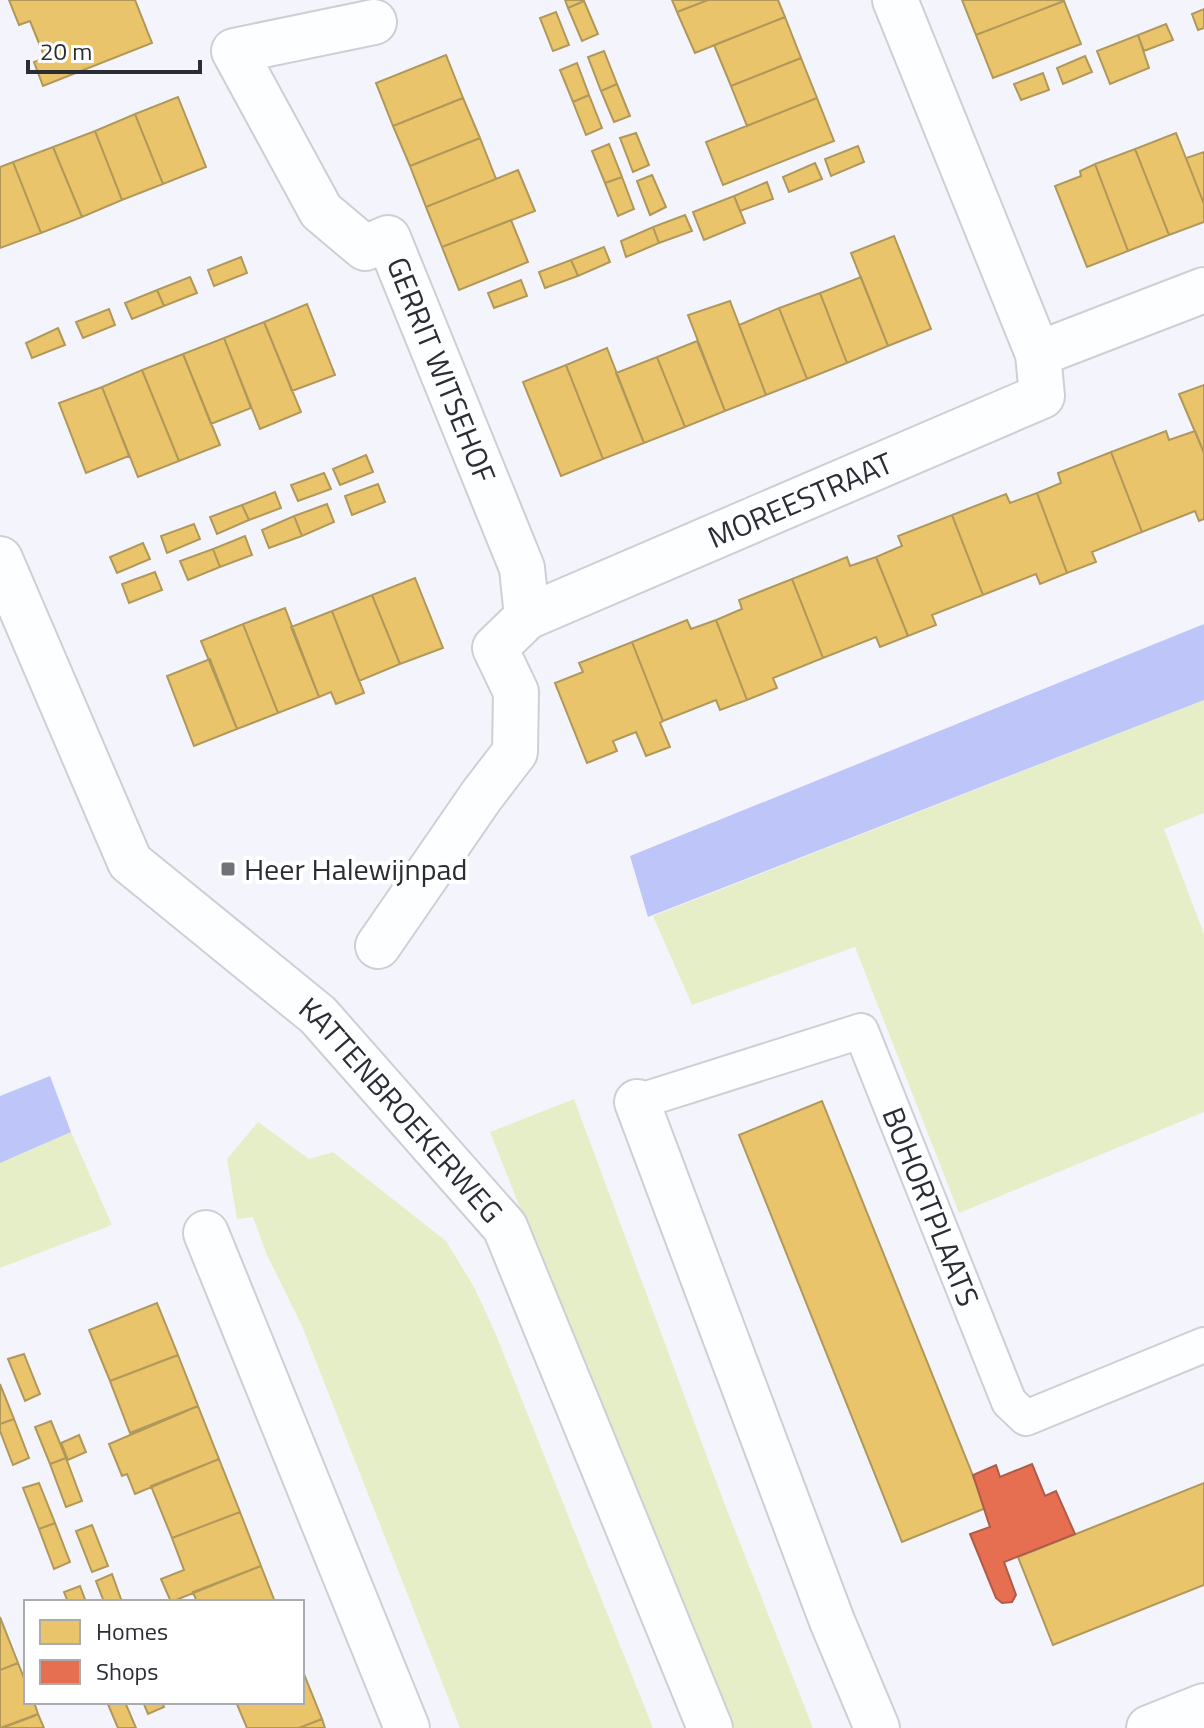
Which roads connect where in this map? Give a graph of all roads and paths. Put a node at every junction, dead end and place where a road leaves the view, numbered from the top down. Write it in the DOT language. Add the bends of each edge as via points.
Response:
graph roads {
  1 [pos="895,0"];
  2 [pos="374,22"];
  3 [pos="1204,290"];
  4 [pos="1038,354"];
  5 [pos="0,559"];
  6 [pos="527,617"];
  7 [pos="378,946"];
  8 [pos="637,1102"];
  9 [pos="206,1233"];
  10 [pos="1204,1345"];
  11 [pos="1204,1706"];
  12 [pos="407,1728"];
  13 [pos="710,1728"];
  14 [pos="877,1728"];
  15 [pos="1149,1728"];
  1 -- 4 [label="street, MOREESTRAAT"];
  2 -- 6 [label="street, GERRIT WITSEHOF" via="234,51 321,211 365,248 388,238 522,568"];
  3 -- 4 [label="street"];
  4 -- 6 [label="street, MOREESTRAAT" via="1042,396"];
  5 -- 13 [label="street, KATTENBROEKERWEG" via="130,862 318,1015 505,1227"];
  6 -- 7 [label="street, MOREESTRAAT" via="495,648 516,692 515,752"];
  8 -- 10 [label="lane, BOHORTPLAATS" via="861,1031 1009,1402 1026,1418"];
  8 -- 14 [label="street"];
  9 -- 12 [label="street"];
  11 -- 15 [label="street"];
}
